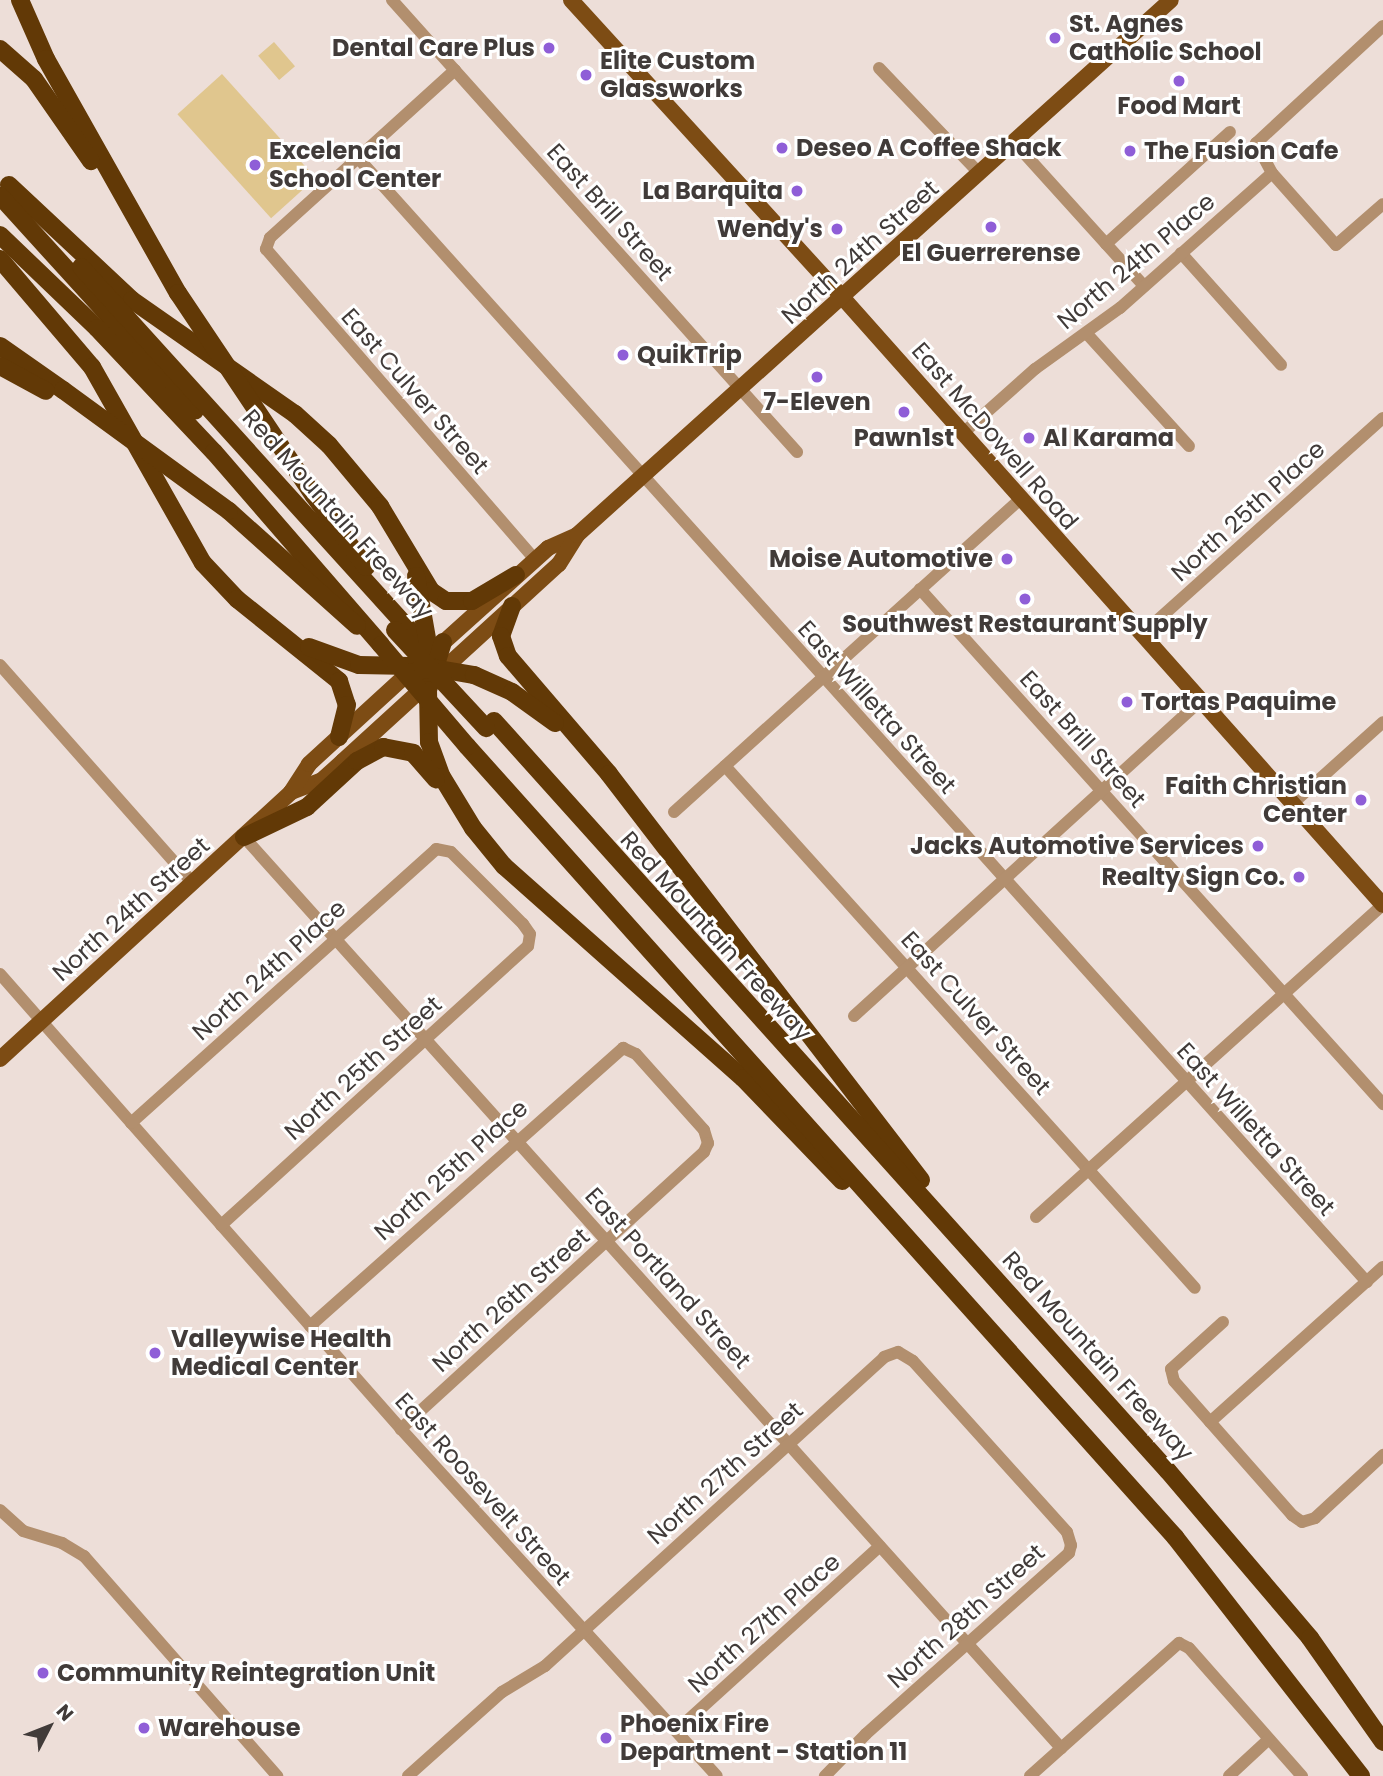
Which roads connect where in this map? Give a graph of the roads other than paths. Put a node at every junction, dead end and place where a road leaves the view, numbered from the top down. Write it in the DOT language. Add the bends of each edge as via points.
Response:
graph roads {
  1 [pos="20,0"];
  2 [pos="392,0"];
  3 [pos="571,0"];
  4 [pos="1171,0"];
  5 [pos="1383,26"];
  6 [pos="0,49"];
  7 [pos="879,68"];
  8 [pos="455,70"];
  9 [pos="1230,132"];
  10 [pos="1014,142"];
  11 [pos="359,159"];
  12 [pos="1272,173"];
  13 [pos="980,174"];
  14 [pos="3,185"];
  15 [pos="1383,204"];
  16 [pos="0,207"];
  17 [pos="0,236"];
  18 [pos="1106,244"];
  19 [pos="1181,253"];
  20 [pos="0,259"];
  21 [pos="1144,286"];
  22 [pos="178,293"];
  23 [pos="843,298"];
  24 [pos="1088,335"];
  25 [pos="0,346"];
  26 [pos="1280,365"];
  27 [pos="0,366"];
  28 [pos="740,389"];
  29 [pos="60,394"];
  30 [pos="1383,418"];
  31 [pos="962,434"];
  32 [pos="1189,446"];
  33 [pos="214,452"];
  34 [pos="797,452"];
  35 [pos="641,477"];
  36 [pos="1020,499"];
  37 [pos="577,535"];
  38 [pos="535,559"];
  39 [pos="414,569"];
  40 [pos="516,575"];
  41 [pos="920,589"];
  42 [pos="512,606"];
  43 [pos="401,623"];
  44 [pos="272,627"];
  45 [pos="1140,635"];
  46 [pos="381,645"];
  47 [pos="431,664"];
  48 [pos="0,665"];
  49 [pos="822,677"];
  50 [pos="1200,701"];
  51 [pos="1383,722"];
  52 [pos="490,725"];
  53 [pos="339,737"];
  54 [pos="582,744"];
  55 [pos="725,766"];
  56 [pos="291,792"];
  57 [pos="1102,792"];
  58 [pos="1292,804"];
  59 [pos="674,812"];
  60 [pos="473,828"];
  61 [pos="244,837"];
  62 [pos="1004,880"];
  63 [pos="194,883"];
  64 [pos="1383,905"];
  65 [pos="335,939"];
  66 [pos="531,940"];
  67 [pos="907,968"];
  68 [pos="0,974"];
  69 [pos="1283,995"];
  70 [pos="855,1016"];
  71 [pos="41,1022"];
  72 [pos="425,1039"];
  73 [pos="0,1059"];
  74 [pos="1186,1082"];
  75 [pos="1383,1104"];
  76 [pos="131,1123"];
  77 [pos="516,1140"];
  78 [pos="708,1143"];
  79 [pos="1089,1170"];
  80 [pos="1036,1217"];
  81 [pos="221,1225"];
  82 [pos="607,1241"];
  83 [pos="1383,1267"];
  84 [pos="1367,1282"];
  85 [pos="1195,1288"];
  86 [pos="1017,1300"];
  87 [pos="974,1309"];
  88 [pos="1223,1322"];
  89 [pos="310,1326"];
  90 [pos="1210,1422"];
  91 [pos="401,1429"];
  92 [pos="789,1444"];
  93 [pos="1383,1455"];
  94 [pos="0,1510"];
  95 [pos="1071,1545"];
  96 [pos="880,1546"];
  97 [pos="583,1631"];
  98 [pos="967,1644"];
  99 [pos="1367,1716"];
  100 [pos="676,1731"];
  101 [pos="1383,1735"];
  102 [pos="1269,1738"];
  103 [pos="1383,1742"];
  104 [pos="1061,1748"];
  105 [pos="1358,1772"];
  106 [pos="277,1776"];
  107 [pos="408,1776"];
  108 [pos="717,1776"];
  109 [pos="825,1776"];
  110 [pos="1030,1776"];
  111 [pos="1229,1776"];
  112 [pos="1302,1776"];
  1 -- 22 [label="highway" via="46,59"];
  2 -- 8 [label="street, East Brill Street"];
  3 -- 23 [label="main road, East McDowell Road"];
  4 -- 10 [label="main road, North 24th Street"];
  5 -- 12 [label="street" via="1256,143"];
  6 -- 22 [label="highway" via="34,79 72,131"];
  7 -- 13 [label="street"];
  8 -- 11 [label="street"];
  8 -- 28 [label="street, East Brill Street"];
  9 -- 18 [label="street"];
  10 -- 13 [label="main road, North 24th Street"];
  10 -- 18 [label="street"];
  11 -- 35 [label="street, East Willetta Street"];
  11 -- 38 [label="street, East Culver Street" via="270,238 266,249"];
  12 -- 15 [label="street" via="1336,245"];
  12 -- 19 [label="street, North 24th Place"];
  13 -- 23 [label="main road, North 24th Street"];
  14 -- 39 [label="highway" via="132,300 311,428 364,484"];
  14 -- 43 [label="highway"];
  16 -- 33 [label="highway"];
  17 -- 33 [label="highway, Red Mountain Freeway" via="97,328"];
  18 -- 21 [label="street"];
  19 -- 21 [label="street, North 24th Place"];
  19 -- 26 [label="street"];
  20 -- 44 [label="highway" via="92,367 203,563"];
  21 -- 24 [label="street, North 24th Place"];
  22 -- 43 [label="highway, bridge"];
  23 -- 28 [label="main road, North 24th Street"];
  23 -- 31 [label="main road, East McDowell Road"];
  24 -- 31 [label="street, North 24th Place" via="1035,369"];
  24 -- 32 [label="street"];
  25 -- 29 [label="highway"];
  27 -- 29 [label="highway"];
  28 -- 34 [label="street, East Brill Street"];
  28 -- 35 [label="main road, North 24th Street"];
  29 -- 46 [label="highway, bridge" via="229,511"];
  30 -- 45 [label="street, North 25th Place"];
  31 -- 36 [label="main road, East McDowell Road"];
  33 -- 46 [label="highway, Red Mountain Freeway"];
  35 -- 37 [label="main road, North 24th Street"];
  35 -- 49 [label="street, East Willetta Street"];
  36 -- 41 [label="street"];
  36 -- 45 [label="main road, East McDowell Road"];
  37 -- 38 [label="main road, North 24th Street"];
  37 -- 42 [label="main road, North 24th Street" via="559,564"];
  38 -- 40 [label="main road, North 24th Street"];
  39 -- 40 [label="highway" via="431,591 453,602 479,599"];
  39 -- 47 [label="highway"];
  40 -- 47 [label="main road, North 24th Street"];
  41 -- 49 [label="street"];
  41 -- 57 [label="street, East Brill Street"];
  42 -- 47 [label="main road, North 24th Street"];
  42 -- 54 [label="highway" via="501,636 508,656"];
  43 -- 47 [label="highway, Red Mountain Freeway"];
  43 -- 52 [label="highway, bridge"];
  44 -- 47 [label="highway" via="345,662 387,667"];
  44 -- 53 [label="highway" via="339,681 347,705"];
  45 -- 50 [label="main road, East McDowell Road"];
  46 -- 87 [label="highway, Red Mountain Freeway, bridge"];
  47 -- 52 [label="highway, Red Mountain Freeway"];
  47 -- 53 [label="main road, North 24th Street"];
  47 -- 54 [label="highway" via="495,683"];
  47 -- 56 [label="main road, North 24th Street" via="322,780"];
  47 -- 60 [label="highway" via="429,742 442,777"];
  48 -- 63 [label="street"];
  49 -- 55 [label="street"];
  49 -- 62 [label="street, East Willetta Street"];
  50 -- 57 [label="street"];
  50 -- 58 [label="main road, East McDowell Road"];
  51 -- 58 [label="street"];
  52 -- 86 [label="highway, Red Mountain Freeway"];
  53 -- 56 [label="main road, North 24th Street" via="309,764"];
  54 -- 86 [label="highway"];
  55 -- 59 [label="street"];
  55 -- 67 [label="street, East Culver Street"];
  56 -- 61 [label="main road, North 24th Street"];
  57 -- 62 [label="street"];
  57 -- 69 [label="street, East Brill Street"];
  58 -- 64 [label="main road, East McDowell Road"];
  60 -- 61 [label="highway" via="419,758 394,746 370,751 307,807"];
  60 -- 87 [label="highway" via="504,866 776,1110 952,1297"];
  61 -- 63 [label="main road, North 24th Street"];
  61 -- 65 [label="street, East Portland Street"];
  62 -- 67 [label="street"];
  62 -- 74 [label="street, East Willetta Street"];
  63 -- 71 [label="main road, North 24th Street"];
  64 -- 69 [label="street"];
  65 -- 66 [label="street, North 24th Place" via="436,849 451,852 523,924"];
  65 -- 72 [label="street, East Portland Street"];
  65 -- 76 [label="street, North 24th Place"];
  66 -- 72 [label="street, North 25th Street"];
  67 -- 70 [label="street"];
  67 -- 79 [label="street, East Culver Street"];
  68 -- 71 [label="street, East Roosevelt Street"];
  69 -- 74 [label="street"];
  69 -- 75 [label="street, East Brill Street"];
  71 -- 73 [label="main road, North 24th Street"];
  71 -- 76 [label="street, East Roosevelt Street"];
  72 -- 77 [label="street, East Portland Street"];
  72 -- 81 [label="street, North 25th Street"];
  74 -- 79 [label="street"];
  74 -- 84 [label="street, East Willetta Street"];
  76 -- 81 [label="street, East Roosevelt Street"];
  77 -- 78 [label="street, North 25th Place" via="623,1048 636,1054 704,1130"];
  77 -- 82 [label="street, East Portland Street"];
  77 -- 89 [label="street, North 25th Place"];
  78 -- 82 [label="street, North 26th Street"];
  79 -- 80 [label="street"];
  79 -- 85 [label="street, East Culver Street"];
  81 -- 89 [label="street, East Roosevelt Street"];
  82 -- 91 [label="street, North 26th Street"];
  82 -- 92 [label="street, East Portland Street"];
  83 -- 84 [label="street"];
  84 -- 90 [label="street"];
  86 -- 99 [label="highway, Red Mountain Freeway" via="1276,1598"];
  87 -- 105 [label="highway, Red Mountain Freeway" via="1175,1537"];
  88 -- 90 [label="street" via="1171,1369 1174,1381"];
  89 -- 91 [label="street, East Roosevelt Street"];
  90 -- 93 [label="street" via="1303,1522 1315,1518"];
  91 -- 97 [label="street, East Roosevelt Street"];
  92 -- 95 [label="street, North 27th Street" via="884,1357 898,1352 913,1361 1067,1532"];
  92 -- 96 [label="street, East Portland Street"];
  92 -- 97 [label="street, North 27th Street"];
  94 -- 106 [label="street" via="23,1531 62,1543 84,1556"];
  95 -- 98 [label="street, North 28th Street" via="1069,1553"];
  96 -- 98 [label="street, East Portland Street"];
  96 -- 100 [label="street, North 27th Place"];
  97 -- 100 [label="street, East Roosevelt Street"];
  97 -- 107 [label="street, North 27th Street" via="545,1666 502,1692"];
  98 -- 104 [label="street, East Portland Street"];
  98 -- 109 [label="street, North 28th Street"];
  99 -- 101 [label="highway"];
  99 -- 103 [label="highway, Red Mountain Freeway"];
  100 -- 108 [label="street, East Roosevelt Street"];
  102 -- 104 [label="street" via="1189,1648 1179,1643"];
  102 -- 111 [label="street"];
  102 -- 112 [label="street"];
  104 -- 110 [label="street"];
}
